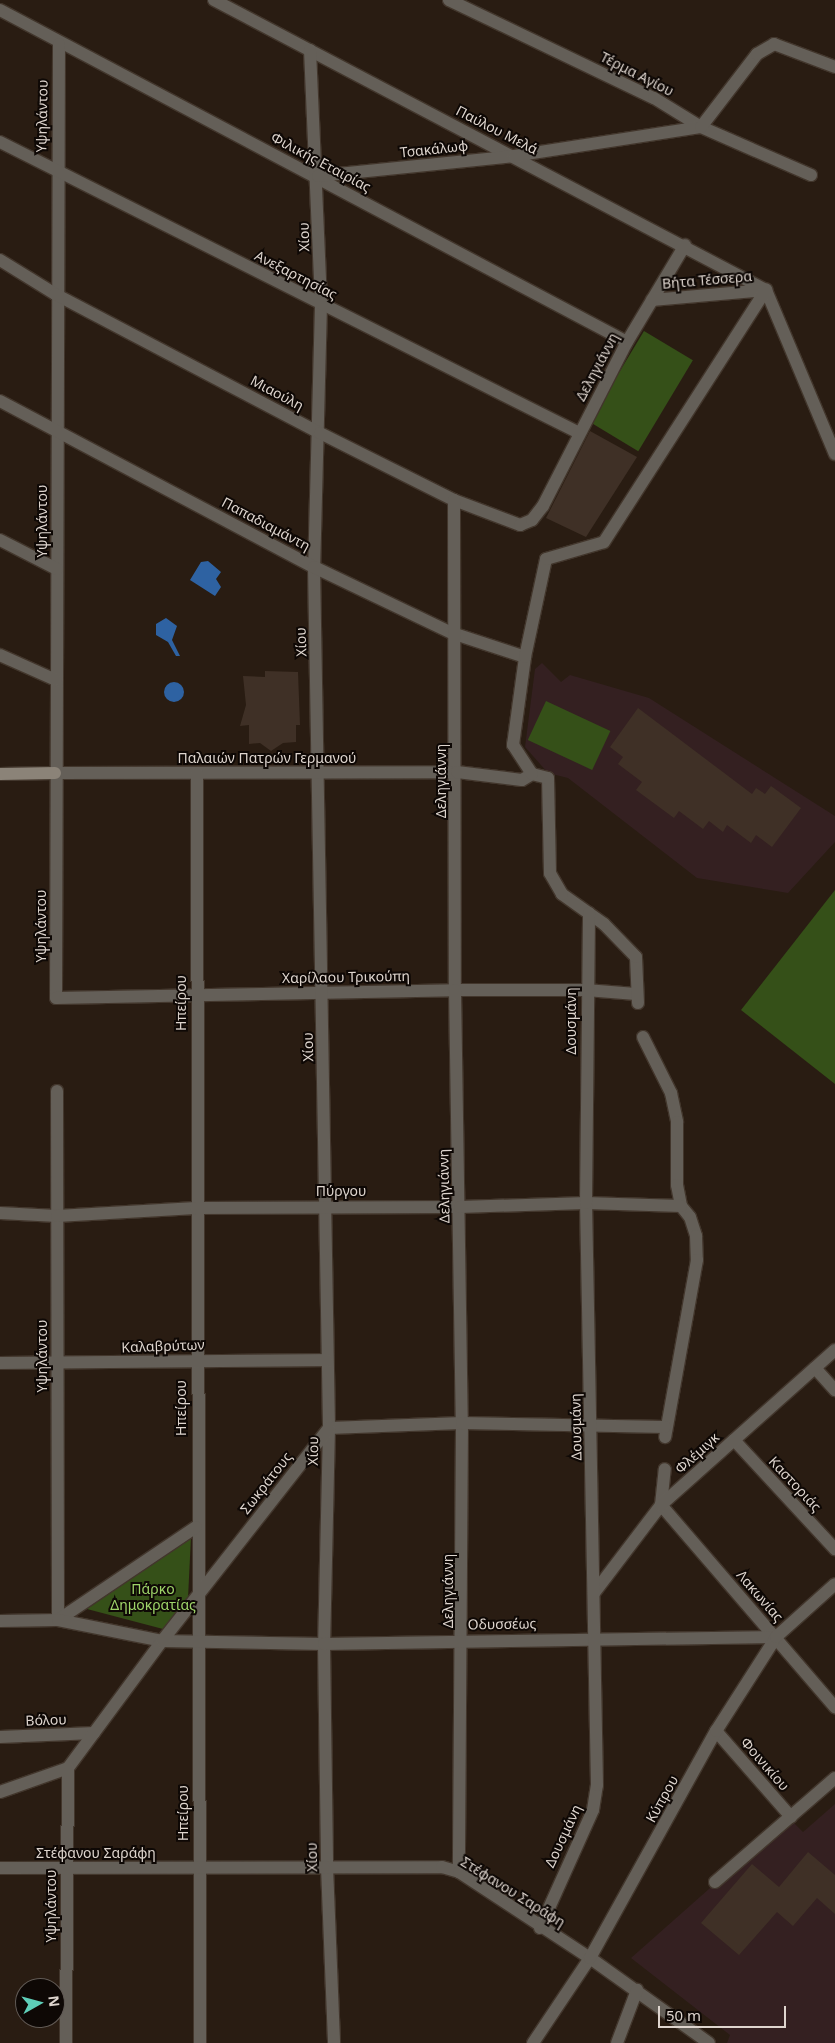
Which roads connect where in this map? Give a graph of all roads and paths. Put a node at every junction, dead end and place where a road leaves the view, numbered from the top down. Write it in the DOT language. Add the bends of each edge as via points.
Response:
graph roads {
  1 [pos="214,0"];
  2 [pos="449,0"];
  3 [pos="0,10"];
  4 [pos="59,44"];
  5 [pos="310,50"];
  6 [pos="835,67"];
  7 [pos="701,127"];
  8 [pos="0,142"];
  9 [pos="514,156"];
  10 [pos="56,171"];
  11 [pos="811,175"];
  12 [pos="318,176"];
  13 [pos="685,245"];
  14 [pos="0,260"];
  15 [pos="766,290"];
  16 [pos="55,294"];
  17 [pos="652,300"];
  18 [pos="321,305"];
  19 [pos="627,342"];
  20 [pos="0,401"];
  21 [pos="57,430"];
  22 [pos="320,433"];
  23 [pos="579,433"];
  24 [pos="835,454"];
  25 [pos="454,500"];
  26 [pos="543,506"];
  27 [pos="0,540"];
  28 [pos="314,567"];
  29 [pos="57,569"];
  30 [pos="452,633"];
  31 [pos="0,655"];
  32 [pos="524,657"];
  33 [pos="56,680"];
  34 [pos="456,772"];
  35 [pos="55,773"];
  36 [pos="197,773"];
  37 [pos="320,773"];
  38 [pos="0,774"];
  39 [pos="532,774"];
  40 [pos="589,913"];
  41 [pos="455,990"];
  42 [pos="586,990"];
  43 [pos="322,992"];
  44 [pos="196,994"];
  45 [pos="56,998"];
  46 [pos="643,1037"];
  47 [pos="57,1091"];
  48 [pos="586,1203"];
  49 [pos="326,1206"];
  50 [pos="681,1206"];
  51 [pos="460,1207"];
  52 [pos="196,1208"];
  53 [pos="0,1213"];
  54 [pos="56,1216"];
  55 [pos="835,1350"];
  56 [pos="196,1359"];
  57 [pos="327,1360"];
  58 [pos="0,1363"];
  59 [pos="57,1364"];
  60 [pos="815,1368"];
  61 [pos="835,1390"];
  62 [pos="462,1423"];
  63 [pos="591,1424"];
  64 [pos="329,1428"];
  65 [pos="734,1440"];
  66 [pos="665,1469"];
  67 [pos="661,1505"];
  68 [pos="196,1526"];
  69 [pos="835,1549"];
  70 [pos="835,1584"];
  71 [pos="594,1593"];
  72 [pos="197,1597"];
  73 [pos="58,1620"];
  74 [pos="0,1621"];
  75 [pos="776,1637"];
  76 [pos="594,1638"];
  77 [pos="198,1640"];
  78 [pos="463,1640"];
  79 [pos="162,1641"];
  80 [pos="324,1644"];
  81 [pos="835,1707"];
  82 [pos="716,1731"];
  83 [pos="94,1733"];
  84 [pos="0,1737"];
  85 [pos="68,1768"];
  86 [pos="835,1778"];
  87 [pos="0,1792"];
  88 [pos="792,1817"];
  89 [pos="198,1867"];
  90 [pos="327,1867"];
  91 [pos="0,1868"];
  92 [pos="66,1868"];
  93 [pos="459,1872"];
  94 [pos="715,1882"];
  95 [pos="540,1928"];
  96 [pos="590,1958"];
  97 [pos="637,1990"];
  98 [pos="66,2043"];
  99 [pos="200,2043"];
  100 [pos="334,2043"];
  101 [pos="533,2043"];
  102 [pos="617,2043"];
  103 [pos="709,2043"];
  1 -- 5 [label="street, Παύλου Μελά"];
  2 -- 7 [label="street, Τέρμα Αγίου" via="654,98"];
  3 -- 4 [label="street, Φιλικής Εταιρίας"];
  4 -- 10 [label="street, Υψηλάντου"];
  4 -- 12 [label="street, Φιλικής Εταιρίας"];
  5 -- 9 [label="street, Παύλου Μελά"];
  5 -- 12 [label="street, Χίου"];
  6 -- 7 [label="street" via="782,46 767,46"];
  7 -- 9 [label="street, Τσακάλωφ"];
  7 -- 11 [label="street, Τέρμα Αγίου"];
  8 -- 10 [label="street, Ανεξαρτησίας"];
  9 -- 12 [label="street, Τσακάλωφ"];
  9 -- 13 [label="street, Παύλου Μελά"];
  10 -- 16 [label="street, Υψηλάντου"];
  10 -- 18 [label="street, Ανεξαρτησίας"];
  12 -- 18 [label="street, Χίου"];
  12 -- 19 [label="street, Φιλικής Εταιρίας"];
  13 -- 15 [label="street, Παύλου Μελά"];
  13 -- 17 [label="street, Δεληγιάννη"];
  14 -- 16 [label="street, Μιαούλη"];
  15 -- 17 [label="street, Βήτα Τέσσερα"];
  15 -- 24 [label="street, Βήτα Τέσσερα"];
  15 -- 32 [label="street" via="604,542 546,559"];
  16 -- 21 [label="street, Υψηλάντου"];
  16 -- 22 [label="street, Μιαούλη"];
  17 -- 19 [label="street, Δεληγιάννη"];
  18 -- 22 [label="street, Χίου"];
  18 -- 23 [label="street, Ανεξαρτησίας"];
  19 -- 23 [label="street, Δεληγιάννη"];
  20 -- 21 [label="street, Παπαδιαμάντη"];
  21 -- 28 [label="street, Παπαδιαμάντη"];
  21 -- 29 [label="street, Υψηλάντου"];
  22 -- 25 [label="street, Μιαούλη"];
  22 -- 28 [label="street, Χίου"];
  23 -- 26 [label="street, Δεληγιάννη"];
  25 -- 26 [label="street, Μιαούλη" via="520,525 532,520"];
  25 -- 30 [label="street, Δεληγιάννη"];
  27 -- 29 [label="street"];
  28 -- 30 [label="street, Παπαδιαμάντη"];
  28 -- 37 [label="street, Χίου"];
  29 -- 33 [label="street, Υψηλάντου"];
  30 -- 32 [label="street, Παπαδιαμάντη"];
  30 -- 34 [label="street, Δεληγιάννη"];
  31 -- 33 [label="street"];
  32 -- 39 [label="street" via="513,745"];
  33 -- 35 [label="street, Υψηλάντου"];
  34 -- 37 [label="street, Παλαιών Πατρών Γερμανού"];
  34 -- 39 [label="street, Παλαιών Πατρών Γερμανού" via="522,780"];
  34 -- 41 [label="street, Δεληγιάννη"];
  35 -- 36 [label="street, Παλαιών Πατρών Γερμανού"];
  35 -- 38 [label="street, Παλαιών Πατρών Γερμανού"];
  35 -- 45 [label="street, Υψηλάντου"];
  36 -- 37 [label="street, Παλαιών Πατρών Γερμανού"];
  36 -- 44 [label="street, Ηπείρου"];
  37 -- 43 [label="street, Χίου"];
  39 -- 40 [label="street" via="548,778 550,873 562,894"];
  40 -- 42 [label="street, Δουσμάνη"];
  40 -- 42 [label="street, Χαρίλαου Τρικούπη" via="636,957 637,998"];
  41 -- 42 [label="street, Χαρίλαου Τρικούπη"];
  41 -- 43 [label="street, Χαρίλαου Τρικούπη"];
  41 -- 51 [label="street, Δεληγιάννη"];
  42 -- 48 [label="street, Δουσμάνη"];
  43 -- 44 [label="street, Χαρίλαου Τρικούπη"];
  43 -- 49 [label="street, Χίου"];
  44 -- 45 [label="street, Χαρίλαου Τρικούπη"];
  44 -- 52 [label="street, Ηπείρου"];
  46 -- 50 [label="street" via="671,1093 677,1122 677,1185"];
  47 -- 54 [label="street, Υψηλάντου"];
  48 -- 50 [label="street, Πύργου"];
  48 -- 51 [label="street, Πύργου"];
  48 -- 63 [label="street, Δουσμάνη"];
  49 -- 51 [label="street, Πύργου"];
  49 -- 52 [label="street, Πύργου"];
  49 -- 57 [label="street, Χίου"];
  50 -- 63 [label="street" via="690,1217 696,1236 697,1260 665,1432"];
  51 -- 62 [label="street, Δεληγιάννη"];
  52 -- 54 [label="street, Πύργου"];
  52 -- 56 [label="street, Ηπείρου"];
  53 -- 54 [label="street, Πύργου"];
  54 -- 59 [label="street, Υψηλάντου"];
  55 -- 60 [label="street, Φλέμιγκ"];
  56 -- 57 [label="street, Καλαβρύτων"];
  56 -- 59 [label="street, Καλαβρύτων"];
  56 -- 68 [label="street, Ηπείρου"];
  57 -- 64 [label="street, Χίου"];
  58 -- 59 [label="street, Καλαβρύτων"];
  59 -- 73 [label="street, Υψηλάντου"];
  60 -- 61 [label="street"];
  60 -- 65 [label="street, Φλέμιγκ"];
  62 -- 63 [label="street"];
  62 -- 64 [label="street"];
  62 -- 78 [label="street, Δεληγιάννη"];
  63 -- 71 [label="street, Δουσμάνη"];
  64 -- 72 [label="street, Σωκράτους"];
  64 -- 80 [label="street, Χίου"];
  65 -- 67 [label="street, Φλέμιγκ"];
  65 -- 69 [label="street, Καστοριάς"];
  66 -- 67 [label="street"];
  67 -- 71 [label="street, Φλέμιγκ"];
  67 -- 75 [label="street, Λακωνίας"];
  68 -- 72 [label="street, Ηπείρου"];
  68 -- 73 [label="street"];
  70 -- 75 [label="street, Κύπρου"];
  71 -- 76 [label="street, Δουσμάνη"];
  72 -- 77 [label="street, Ηπείρου"];
  72 -- 79 [label="street, Σωκράτους"];
  73 -- 74 [label="street, Οδυσσέως"];
  73 -- 79 [label="street, Οδυσσέως"];
  75 -- 76 [label="street, Οδυσσέως"];
  75 -- 81 [label="street, Λακωνίας"];
  75 -- 82 [label="street, Κύπρου"];
  76 -- 78 [label="street, Οδυσσέως"];
  76 -- 95 [label="street, Δουσμάνη" via="597,1785 593,1810"];
  77 -- 79 [label="street, Οδυσσέως"];
  77 -- 80 [label="street, Οδυσσέως"];
  77 -- 89 [label="street, Ηπείρου"];
  78 -- 80 [label="street, Οδυσσέως"];
  78 -- 93 [label="street, Δεληγιάννη"];
  79 -- 83 [label="street, Σωκράτους"];
  80 -- 90 [label="street, Χίου"];
  82 -- 88 [label="street, Φοινικίου"];
  82 -- 96 [label="street, Κύπρου"];
  83 -- 84 [label="street, Βόλου"];
  83 -- 85 [label="street, Σωκράτους"];
  85 -- 87 [label="street"];
  85 -- 92 [label="street, Υψηλάντου"];
  86 -- 88 [label="street"];
  88 -- 94 [label="street"];
  89 -- 90 [label="street, Στέφανου Σαράφη"];
  89 -- 92 [label="street, Στέφανου Σαράφη"];
  89 -- 99 [label="street, Ηπείρου"];
  90 -- 93 [label="street, Στέφανου Σαράφη" via="442,1867"];
  90 -- 100 [label="street, Χίου"];
  91 -- 92 [label="street, Στέφανου Σαράφη"];
  92 -- 98 [label="street, Υψηλάντου"];
  93 -- 95 [label="street, Στέφανου Σαράφη"];
  95 -- 96 [label="street, Στέφανου Σαράφη"];
  96 -- 97 [label="street, Στέφανου Σαράφη"];
  96 -- 101 [label="street, Κύπρου"];
  97 -- 102 [label="street"];
  97 -- 103 [label="street, Στέφανου Σαράφη"];
}
